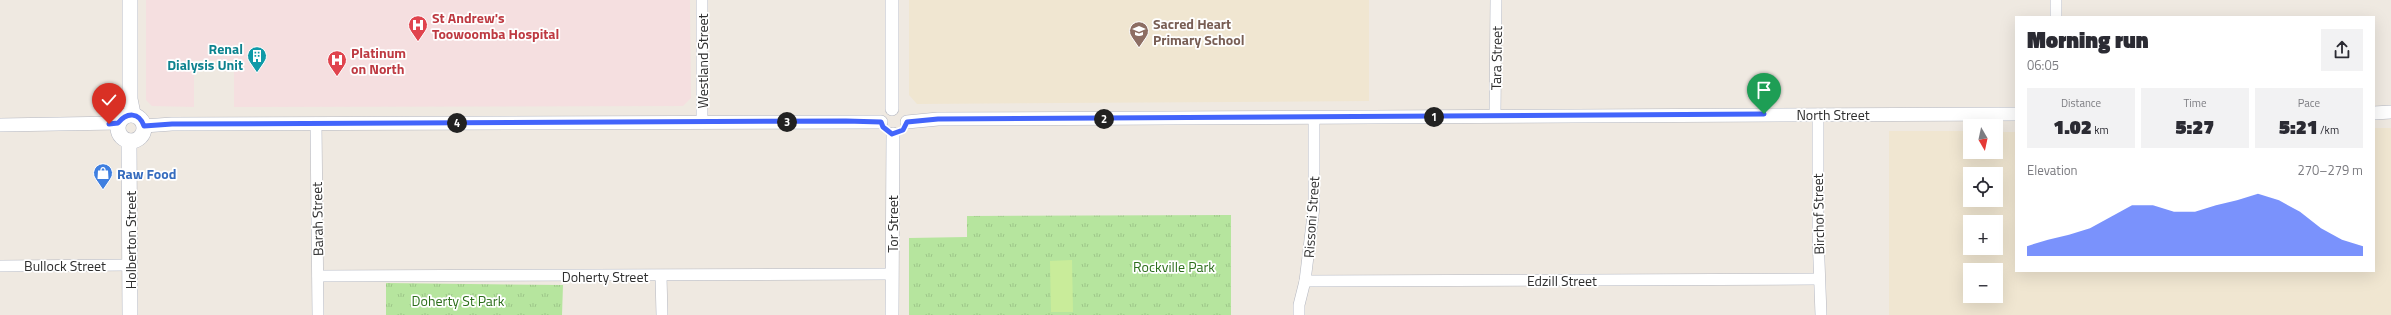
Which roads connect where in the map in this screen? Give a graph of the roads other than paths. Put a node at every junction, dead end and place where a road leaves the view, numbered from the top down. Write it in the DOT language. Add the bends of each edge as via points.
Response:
graph roads {
  1 [pos="130,0"];
  2 [pos="702,0"];
  3 [pos="892,0"];
  4 [pos="1496,0"];
  5 [pos="2056,0"];
  6 [pos="2056,16"];
  7 [pos="892,109"];
  8 [pos="2375,112"];
  9 [pos="2391,112"];
  10 [pos="133,114"];
  11 [pos="1818,114"];
  12 [pos="2015,114"];
  13 [pos="1495,116"];
  14 [pos="1314,117"];
  15 [pos="881,122"];
  16 [pos="907,122"];
  17 [pos="118,123"];
  18 [pos="316,123"];
  19 [pos="702,123"];
  20 [pos="0,125"];
  21 [pos="144,126"];
  22 [pos="892,134"];
  23 [pos="129,141"];
  24 [pos="130,265"];
  25 [pos="0,266"];
  26 [pos="892,274"];
  27 [pos="318,276"];
  28 [pos="662,276"];
  29 [pos="1819,278"];
  30 [pos="1305,281"];
  31 [pos="130,315"];
  32 [pos="318,315"];
  33 [pos="662,315"];
  34 [pos="892,315"];
  35 [pos="1299,315"];
  36 [pos="1821,315"];
  1 -- 10 [label="main road" via="130,99"];
  2 -- 19 [label="street, Westland Street"];
  3 -- 7 [label="street"];
  4 -- 13 [label="street, Tara Street"];
  5 -- 6 [label="street"];
  7 -- 15 [label="street" via="883,115"];
  7 -- 16 [label="street" via="901,111"];
  8 -- 9 [label="street"];
  10 -- 17 [label="main road" via="123,117"];
  10 -- 21 [label="main road" via="139,117"];
  11 -- 12 [label="street, North Street"];
  11 -- 13 [label="street, North Street"];
  11 -- 29 [label="street, Birchof Street"];
  13 -- 14 [label="street, North Street"];
  14 -- 16 [label="street, North Street" via="938,119"];
  14 -- 30 [label="street, Rissoni Street" via="1314,207"];
  15 -- 19 [label="street"];
  15 -- 22 [label="street"];
  16 -- 22 [label="street" via="903,130"];
  17 -- 20 [label="street"];
  17 -- 23 [label="main road" via="122,137"];
  18 -- 19 [label="street"];
  18 -- 21 [label="street"];
  18 -- 27 [label="street, Barah Street"];
  21 -- 23 [label="main road" via="142,136"];
  22 -- 26 [label="street, Tor Street"];
  23 -- 24 [label="main road, Holberton Street"];
  24 -- 25 [label="street, Bullock Street"];
  24 -- 31 [label="main road, Holberton Street"];
  26 -- 28 [label="street, Doherty Street"];
  26 -- 34 [label="street, Tor Street"];
  27 -- 28 [label="street, Doherty Street"];
  27 -- 32 [label="street, Barah Street"];
  28 -- 33 [label="street"];
  29 -- 30 [label="street, Edzill Street"];
  29 -- 36 [label="street, Birchof Street"];
  30 -- 35 [label="street, Rissoni Street"];
}
